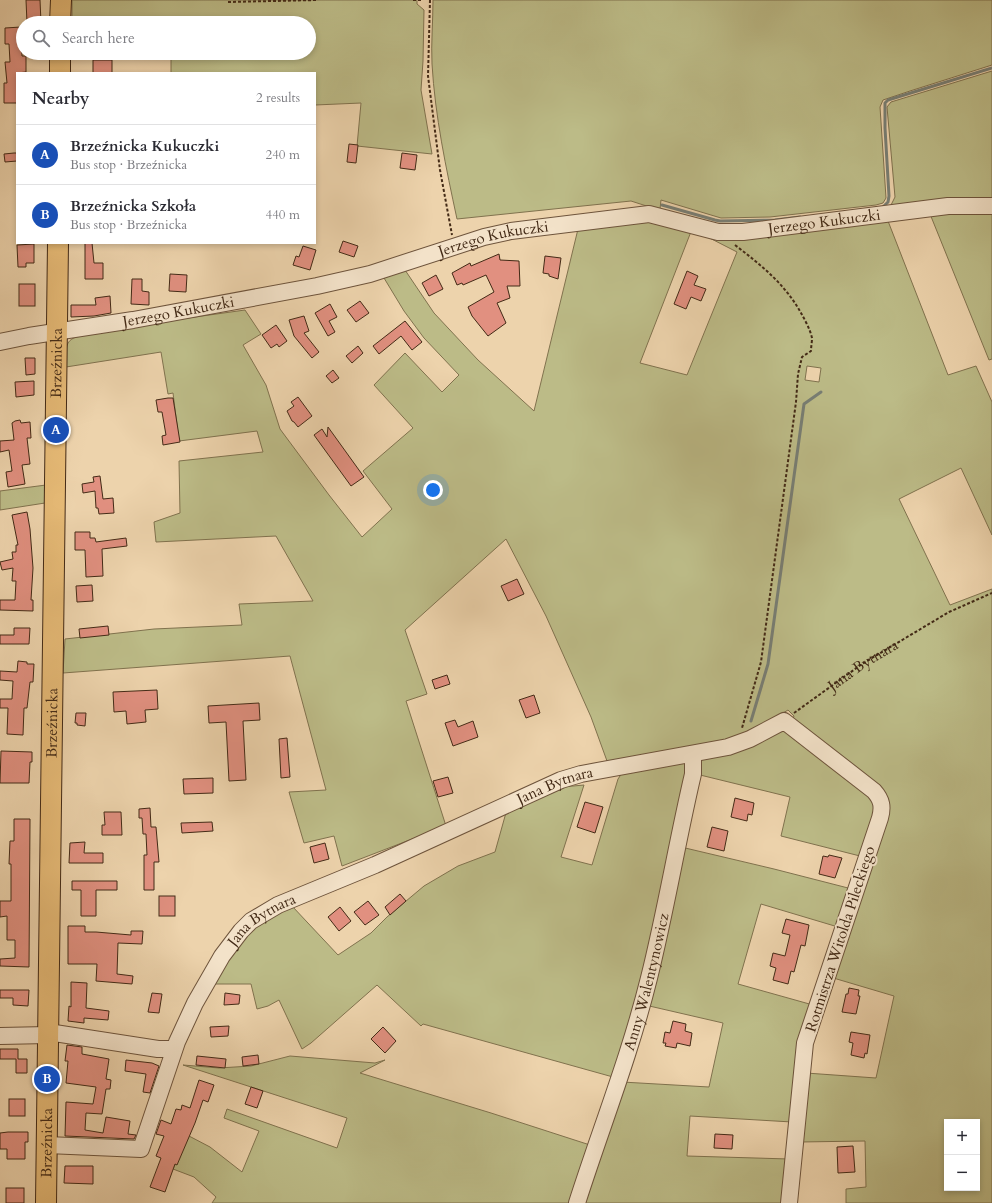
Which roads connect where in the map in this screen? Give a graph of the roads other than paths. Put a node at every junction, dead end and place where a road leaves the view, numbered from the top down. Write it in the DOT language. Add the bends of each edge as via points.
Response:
graph roads {
  1 [pos="61,0"];
  2 [pos="60,16"];
  3 [pos="60,60"];
  4 [pos="60,72"];
  5 [pos="992,206"];
  6 [pos="58,244"];
  7 [pos="57,332"];
  8 [pos="0,342"];
  9 [pos="784,721"];
  10 [pos="693,754"];
  11 [pos="48,1034"];
  12 [pos="0,1036"];
  13 [pos="174,1049"];
  14 [pos="46,1144"];
  15 [pos="46,1203"];
  16 [pos="577,1203"];
  17 [pos="789,1203"];
  1 -- 2 [label="main road"];
  3 -- 4 [label="main road"];
  5 -- 7 [label="street, Jerzego Kukuczki" via="948,206 743,232 718,232 649,214 511,231 454,246 370,274 318,286"];
  6 -- 7 [label="main road, Brzeźnicka"];
  7 -- 8 [label="street, Jerzego Kukuczki"];
  7 -- 11 [label="main road, Brzeźnicka"];
  9 -- 10 [label="street, Jana Bytnara" via="739,744"];
  9 -- 17 [label="street, Rotmistrza Witolda Pileckiego" via="874,791 882,806 805,1043"];
  10 -- 13 [label="street, Jana Bytnara" via="581,774 561,780 263,913 251,921 222,956 195,1003"];
  10 -- 16 [label="street, Anny Walentynowicz" via="693,774 649,978 618,1082"];
  11 -- 12 [label="street"];
  11 -- 13 [label="street"];
  11 -- 14 [label="main road, Brzeźnicka"];
  13 -- 14 [label="street, Jana Bytnara" via="141,1150"];
  14 -- 15 [label="main road, Brzeźnicka"];
}
